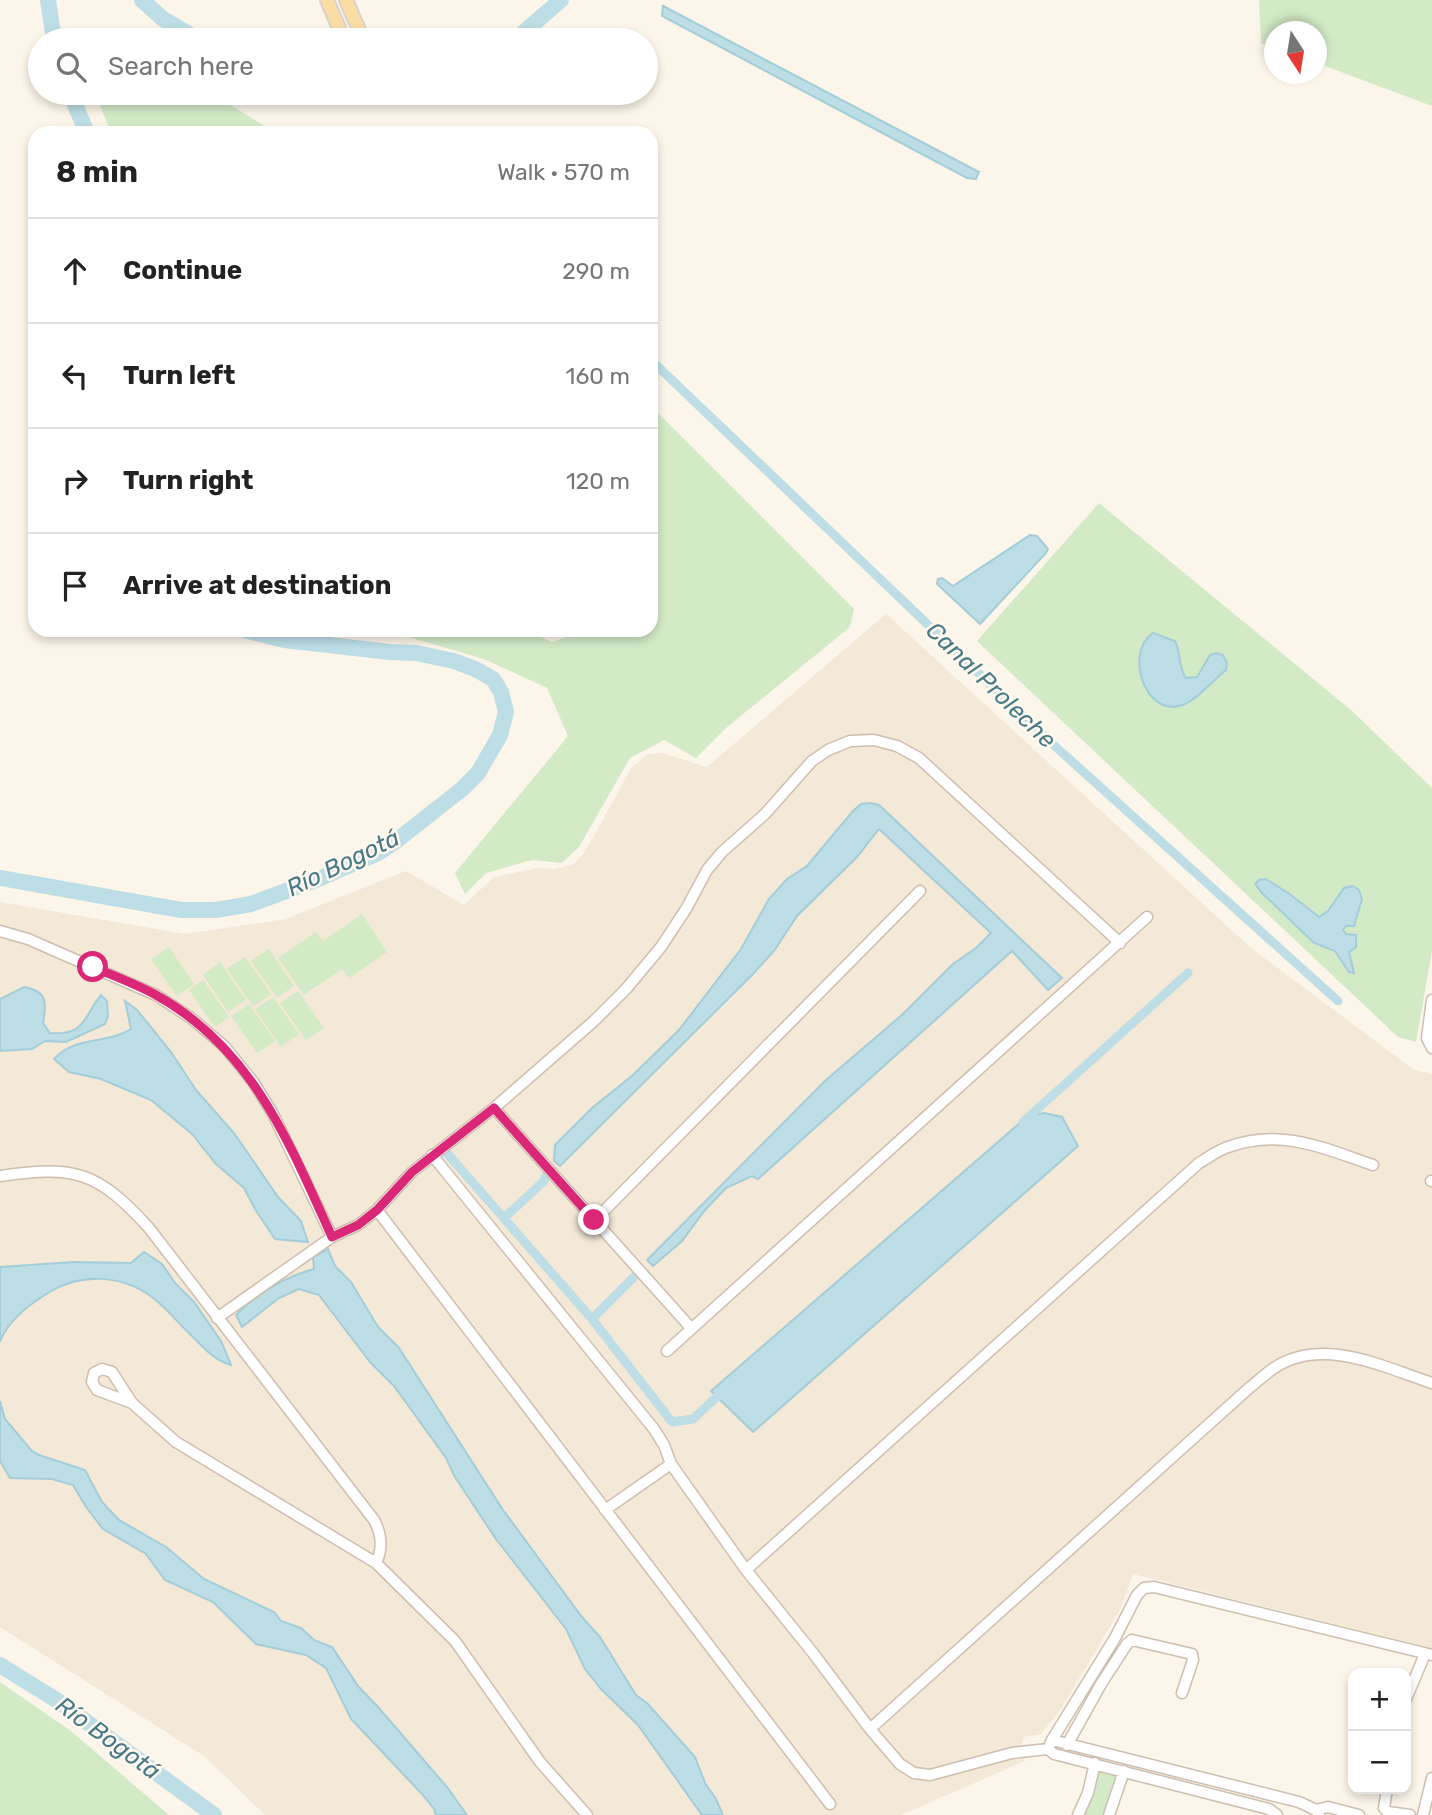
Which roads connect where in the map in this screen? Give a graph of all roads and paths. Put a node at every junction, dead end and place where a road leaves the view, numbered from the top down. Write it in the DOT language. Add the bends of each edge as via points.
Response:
graph roads {
  1 [pos="327,0"];
  2 [pos="346,0"];
  3 [pos="339,28"];
  4 [pos="358,28"];
  5 [pos="920,891"];
  6 [pos="1147,917"];
  7 [pos="0,931"];
  8 [pos="1120,943"];
  9 [pos="1432,1000"];
  10 [pos="1432,1047"];
  11 [pos="494,1108"];
  12 [pos="432,1155"];
  13 [pos="1373,1165"];
  14 [pos="0,1176"];
  15 [pos="377,1210"];
  16 [pos="594,1220"];
  17 [pos="332,1237"];
  18 [pos="217,1318"];
  19 [pos="691,1328"];
  20 [pos="667,1352"];
  21 [pos="1432,1383"];
  22 [pos="132,1403"];
  23 [pos="671,1464"];
  24 [pos="605,1510"];
  25 [pos="376,1563"];
  26 [pos="746,1570"];
  27 [pos="1428,1654"];
  28 [pos="1411,1689"];
  29 [pos="1182,1693"];
  30 [pos="870,1729"];
  31 [pos="1050,1745"];
  32 [pos="1067,1745"];
  33 [pos="1096,1763"];
  34 [pos="1124,1771"];
  35 [pos="1432,1778"];
  36 [pos="1386,1794"];
  37 [pos="831,1804"];
  38 [pos="1318,1813"];
  39 [pos="587,1815"];
  40 [pos="1078,1815"];
  41 [pos="1109,1815"];
  42 [pos="1277,1815"];
  43 [pos="1359,1815"];
  44 [pos="1410,1815"];
  45 [pos="1423,1815"];
  1 -- 3 [label="main road"];
  2 -- 4 [label="main road"];
  5 -- 16 [label="street"];
  6 -- 8 [label="street"];
  7 -- 17 [label="street" via="156,995 224,1046 273,1114"];
  8 -- 11 [label="street" via="919,758 874,740 850,741 812,761 765,814 722,852 661,947 626,989"];
  8 -- 19 [label="street"];
  9 -- 10 [label="street" via="1427,1038"];
  11 -- 12 [label="street"];
  11 -- 16 [label="street"];
  12 -- 15 [label="street"];
  12 -- 23 [label="street" via="654,1429"];
  13 -- 26 [label="street" via="1304,1141 1278,1138 1227,1147 1199,1163"];
  14 -- 18 [label="street" via="42,1170 70,1172 105,1186 149,1228"];
  15 -- 17 [label="street"];
  15 -- 24 [label="street"];
  16 -- 19 [label="street"];
  17 -- 18 [label="street"];
  18 -- 25 [label="street" via="374,1520 381,1542"];
  19 -- 20 [label="street"];
  21 -- 30 [label="street" via="1334,1353 1306,1356 1276,1367"];
  22 -- 25 [label="street" via="176,1441"];
  23 -- 24 [label="street"];
  23 -- 26 [label="street"];
  24 -- 37 [label="street"];
  25 -- 39 [label="street" via="454,1641 540,1762"];
  26 -- 30 [label="street"];
  27 -- 28 [label="street"];
  27 -- 31 [label="street" via="1144,1588"];
  29 -- 32 [label="street" via="1192,1654 1132,1640"];
  30 -- 31 [label="street" via="900,1764 914,1773 930,1775"];
  31 -- 32 [label="street"];
  31 -- 33 [label="street" via="1054,1754"];
  32 -- 38 [label="street" via="1299,1802"];
  33 -- 34 [label="street"];
  33 -- 40 [label="street"];
  34 -- 41 [label="street"];
  34 -- 42 [label="street" via="1269,1809"];
  35 -- 45 [label="street"];
  36 -- 44 [label="street" via="1384,1808 1388,1812"];
  38 -- 43 [label="street" via="1328,1807"];
}
